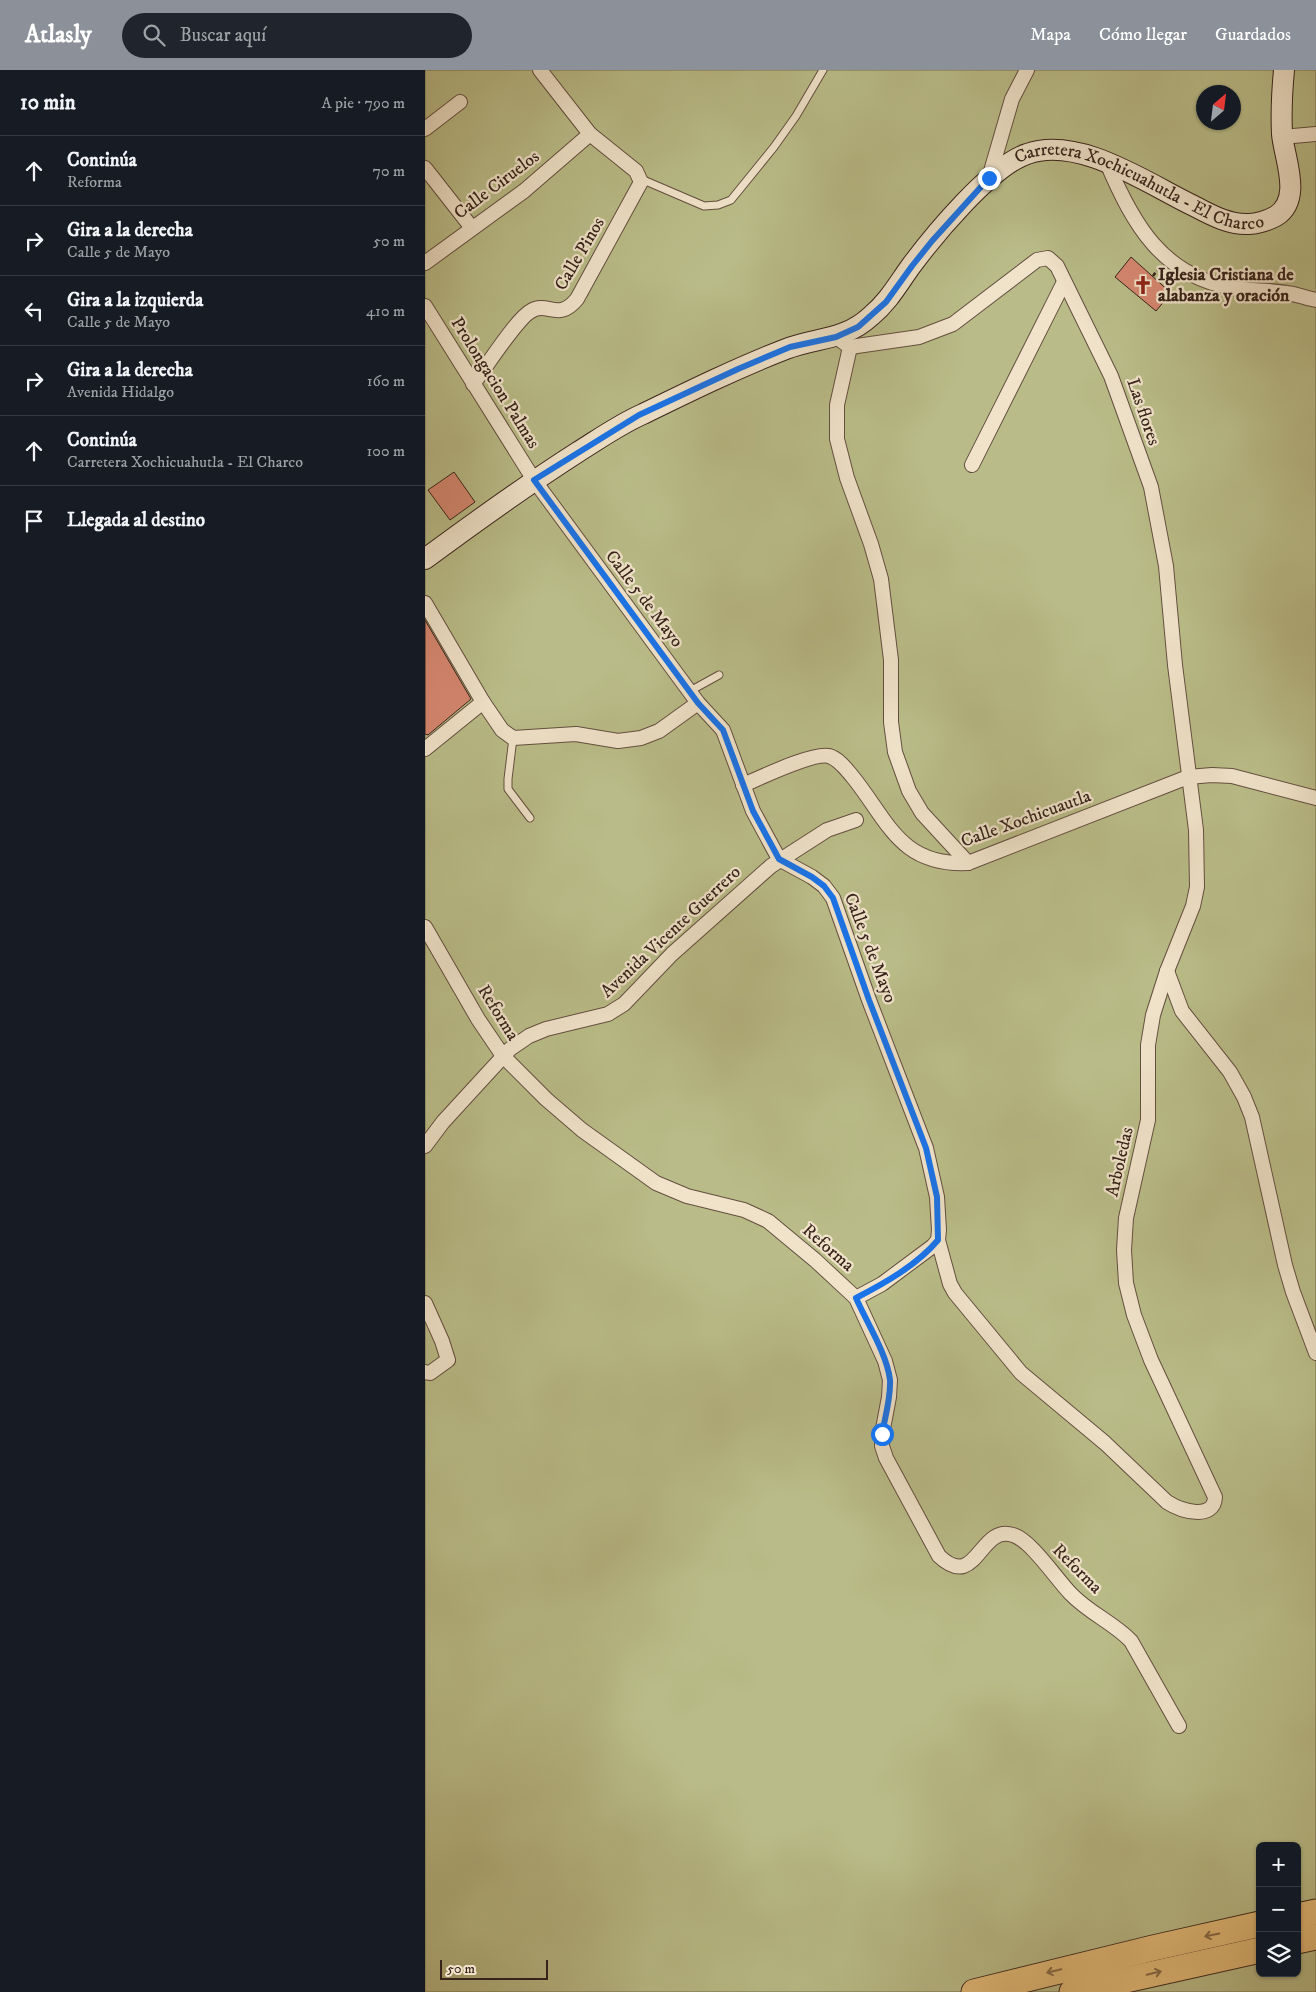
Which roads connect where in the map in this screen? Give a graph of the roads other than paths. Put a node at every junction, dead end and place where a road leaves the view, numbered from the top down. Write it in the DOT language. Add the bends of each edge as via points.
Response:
graph roads {
  1 [pos="540,70"];
  2 [pos="823,70"];
  3 [pos="1027,70"];
  4 [pos="1284,70"];
  5 [pos="460,102"];
  6 [pos="425,129"];
  7 [pos="591,134"];
  8 [pos="1316,134"];
  9 [pos="1283,137"];
  10 [pos="1107,163"];
  11 [pos="425,168"];
  12 [pos="989,178"];
  13 [pos="641,179"];
  14 [pos="472,228"];
  15 [pos="425,263"];
  16 [pos="1064,282"];
  17 [pos="1316,300"];
  18 [pos="425,306"];
  19 [pos="843,342"];
  20 [pos="473,384"];
  21 [pos="972,465"];
  22 [pos="534,480"];
  23 [pos="425,559"];
  24 [pos="425,604"];
  25 [pos="719,675"];
  26 [pos="694,697"];
  27 [pos="483,702"];
  28 [pos="513,738"];
  29 [pos="425,748"];
  30 [pos="1188,777"];
  31 [pos="743,785"];
  32 [pos="1316,798"];
  33 [pos="530,818"];
  34 [pos="856,820"];
  35 [pos="1196,830"];
  36 [pos="779,859"];
  37 [pos="968,863"];
  38 [pos="425,927"];
  39 [pos="1167,971"];
  40 [pos="503,1056"];
  41 [pos="425,1146"];
  42 [pos="938,1240"];
  43 [pos="856,1298"];
  44 [pos="425,1303"];
  45 [pos="1316,1353"];
  46 [pos="1151,1360"];
  47 [pos="425,1372"];
  48 [pos="1179,1726"];
  49 [pos="1256,1925"];
  50 [pos="1256,1951"];
  51 [pos="974,1992"];
  52 [pos="1072,1992"];
  1 -- 7 [label="street"];
  2 -- 13 [label="lane" via="774,147 731,200 718,206 704,206"];
  3 -- 12 [label="street" via="1012,99"];
  4 -- 9 [label="main road, Carretera Xochicuahutla - El Charco"];
  5 -- 6 [label="street"];
  7 -- 13 [label="street" via="636,171"];
  7 -- 14 [label="street, Calle Ciruelos"];
  8 -- 9 [label="street"];
  9 -- 10 [label="main road, Carretera Xochicuahutla - El Charco" via="1290,180 1285,208 1278,215 1250,225 1213,215"];
  10 -- 12 [label="main road, Carretera Xochicuahutla - El Charco" via="1071,151 1047,148 1011,161"];
  10 -- 17 [label="street" via="1143,233 1177,266 1208,281 1233,288 1288,293"];
  11 -- 14 [label="street"];
  12 -- 19 [label="main road, Carretera Xochicuahutla - El Charco" via="927,247 886,302"];
  13 -- 20 [label="street, Calle Pinos" via="627,210 570,308 530,311"];
  14 -- 15 [label="street, Calle Ciruelos"];
  16 -- 19 [label="street, Las flores" via="1057,266 1048,258 1042,258 953,324 919,337"];
  16 -- 21 [label="street"];
  16 -- 30 [label="street, Las flores" via="1111,376 1151,487 1166,566"];
  18 -- 20 [label="street, Prolongacion Palmas"];
  19 -- 22 [label="main road, Carretera Xochicuahutla - El Charco" via="790,347 738,369 639,415"];
  19 -- 37 [label="street" via="837,439 881,579 891,660 891,722 895,752 909,790 923,813"];
  20 -- 22 [label="street, Prolongacion Palmas"];
  22 -- 23 [label="main road, Carretera Xochicuahutla - El Charco"];
  22 -- 26 [label="street, Calle 5 de Mayo"];
  24 -- 27 [label="street"];
  25 -- 26 [label="lane"];
  26 -- 28 [label="street" via="659,732 641,738 618,741 577,734"];
  26 -- 31 [label="street, Calle 5 de Mayo" via="723,730"];
  27 -- 28 [label="street" via="501,730"];
  27 -- 29 [label="street"];
  28 -- 33 [label="lane" via="508,789"];
  30 -- 32 [label="street, Calle Xochicuautla" via="1232,776"];
  30 -- 35 [label="street, Las flores"];
  30 -- 37 [label="street, Calle Xochicuautla"];
  31 -- 36 [label="street, Calle 5 de Mayo"];
  31 -- 37 [label="street, Calle Xochicuautla" via="809,758 829,756 854,778 896,838 914,850 948,864"];
  34 -- 36 [label="street, Avenida Vicente Guerrero" via="827,830"];
  35 -- 39 [label="street, Arboledas" via="1197,887 1193,906"];
  36 -- 40 [label="street, Avenida Vicente Guerrero" via="672,954 625,1004 609,1014 529,1036"];
  36 -- 42 [label="street, Calle 5 de Mayo" via="812,877 833,898 926,1148 937,1197"];
  38 -- 40 [label="street, Reforma"];
  39 -- 45 [label="street" via="1181,1011 1230,1072 1245,1097 1285,1265"];
  39 -- 46 [label="street, Arboledas" via="1153,1015 1148,1045 1148,1120 1126,1218 1124,1250 1126,1282 1134,1315"];
  40 -- 41 [label="street, Avenida Vicente Guerrero"];
  40 -- 43 [label="street, Reforma" via="582,1130 656,1183 687,1196 744,1210 768,1221"];
  42 -- 43 [label="street" via="882,1284"];
  42 -- 46 [label="street, Calle 5 de Mayo" via="955,1294 1035,1387 1094,1433 1177,1509 1211,1510 1215,1497"];
  43 -- 48 [label="street, Reforma" via="885,1361 890,1380 882,1446 939,1556 958,1568 968,1565 991,1540 1002,1534 1013,1534 1025,1541 1072,1596 1131,1641"];
  44 -- 47 [label="street" via="448,1360 430,1373"];
  49 -- 51 [label="highway, one-way"];
  52 -- 50 [label="highway, one-way"];
}
